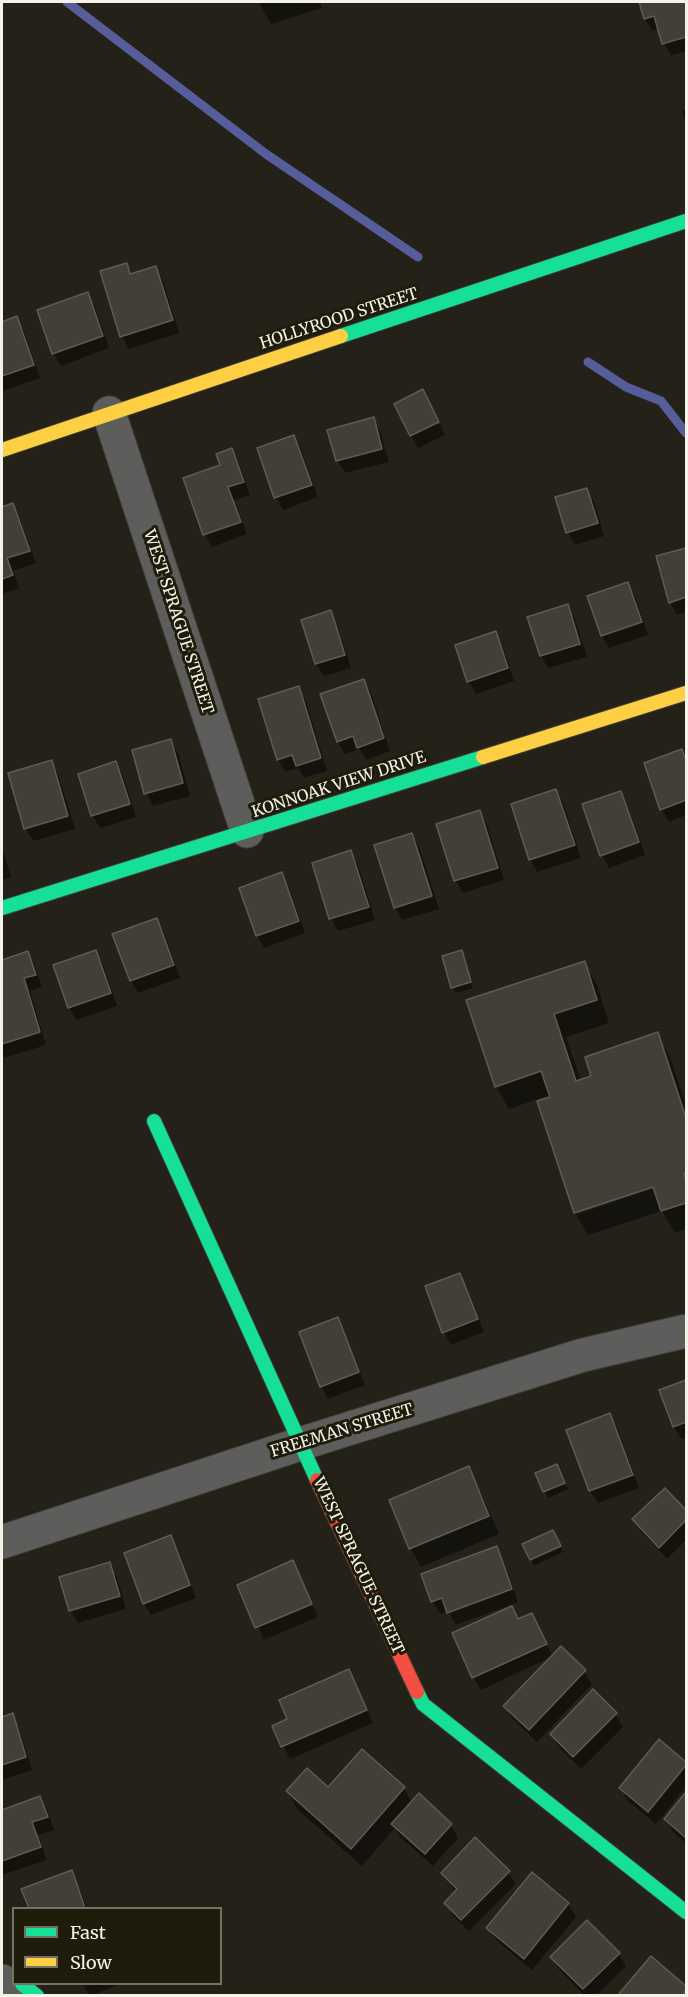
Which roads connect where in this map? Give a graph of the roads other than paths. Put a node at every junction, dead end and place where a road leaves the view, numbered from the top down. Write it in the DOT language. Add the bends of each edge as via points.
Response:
graph roads {
  1 [pos="687,221"];
  2 [pos="109,413"];
  3 [pos="2,450"];
  4 [pos="687,693"];
  5 [pos="247,831"];
  6 [pos="2,908"];
  7 [pos="154,1121"];
  8 [pos="687,1331"];
  9 [pos="300,1443"];
  10 [pos="2,1542"];
  11 [pos="687,1912"];
  12 [pos="2,1981"];
  13 [pos="24,1985"];
  14 [pos="8,1995"];
  15 [pos="37,1995"];
  1 -- 2 [label="street, HOLLYROOD STREET"];
  2 -- 3 [label="street, HOLLYROOD STREET"];
  2 -- 5 [label="street, WEST SPRAGUE STREET"];
  4 -- 5 [label="street, KONNOAK VIEW DRIVE"];
  5 -- 6 [label="street, KONNOAK VIEW DRIVE"];
  7 -- 9 [label="street, WEST SPRAGUE STREET"];
  8 -- 9 [label="street, FREEMAN STREET" via="583,1355"];
  9 -- 10 [label="street, FREEMAN STREET"];
  9 -- 11 [label="street, WEST SPRAGUE STREET" via="423,1704"];
  12 -- 14 [label="street"];
  13 -- 15 [label="street"];
}
